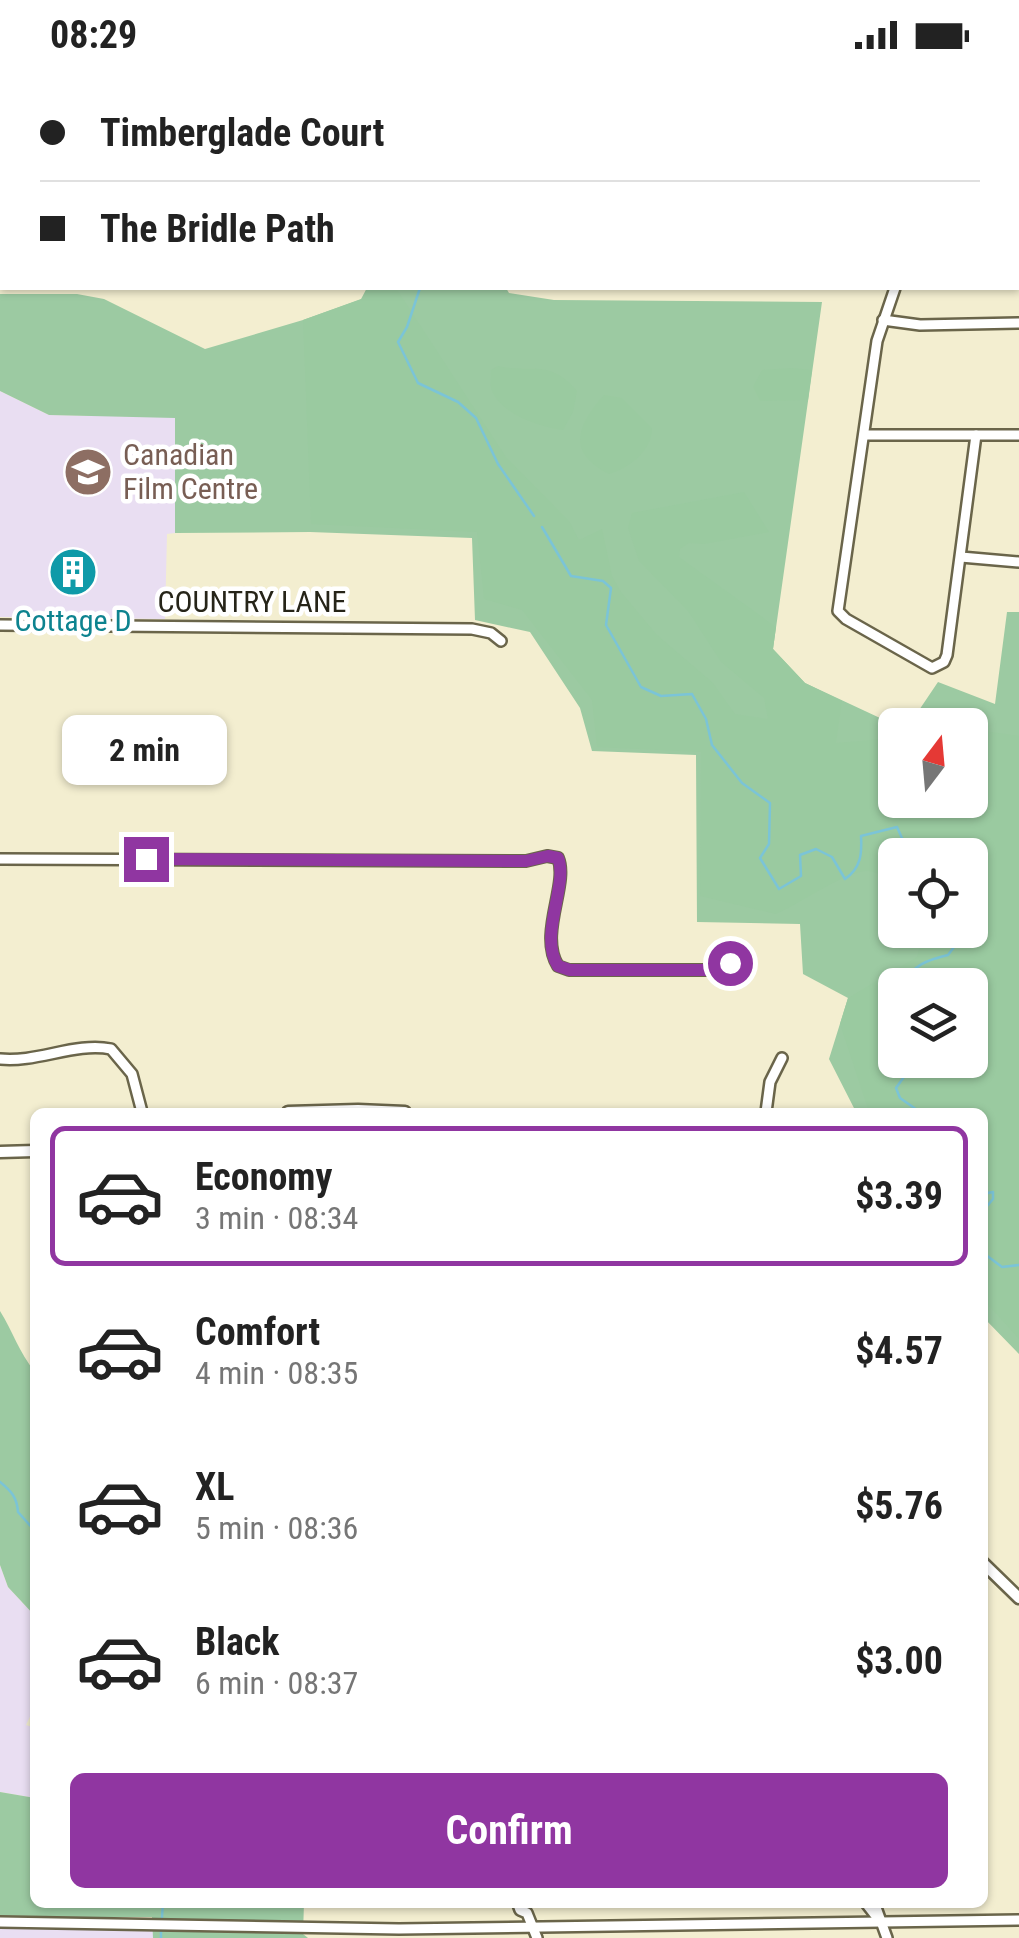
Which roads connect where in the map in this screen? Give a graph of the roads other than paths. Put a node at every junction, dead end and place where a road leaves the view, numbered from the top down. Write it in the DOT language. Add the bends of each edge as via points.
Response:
graph roads {
  1 [pos="894,290"];
  2 [pos="883,320"];
  3 [pos="1019,324"];
  4 [pos="1019,434"];
  5 [pos="864,435"];
  6 [pos="976,435"];
  7 [pos="960,557"];
  8 [pos="1019,562"];
  9 [pos="0,625"];
  10 [pos="500,641"];
  11 [pos="0,859"];
  12 [pos="730,963"];
  13 [pos="782,1058"];
  14 [pos="0,1059"];
  15 [pos="141,1108"];
  16 [pos="767,1108"];
  17 [pos="30,1151"];
  18 [pos="0,1152"];
  19 [pos="988,1568"];
  20 [pos="1019,1598"];
  21 [pos="527,1908"];
  22 [pos="870,1908"];
  23 [pos="876,1908"];
  24 [pos="1019,1920"];
  25 [pos="0,1922"];
  26 [pos="881,1922"];
  27 [pos="533,1924"];
  28 [pos="536,1938"];
  29 [pos="887,1938"];
  1 -- 2 [label="street"];
  2 -- 3 [label="street"];
  2 -- 5 [label="street"];
  4 -- 6 [label="street"];
  5 -- 6 [label="street"];
  5 -- 7 [label="street" via="842,616 926,666 939,666 947,655"];
  6 -- 7 [label="street"];
  7 -- 8 [label="street"];
  9 -- 10 [label="street, COUNTRY LANE" via="472,629"];
  11 -- 12 [label="street" via="548,856 558,858 562,878 553,915 558,966 712,970"];
  13 -- 16 [label="street"];
  14 -- 15 [label="street" via="111,1049 132,1074"];
  17 -- 18 [label="street"];
  19 -- 20 [label="street"];
  21 -- 27 [label="street"];
  22 -- 26 [label="street"];
  23 -- 26 [label="street"];
  24 -- 26 [label="street"];
  25 -- 27 [label="street" via="399,1929"];
  26 -- 27 [label="street"];
  26 -- 29 [label="street"];
  27 -- 28 [label="street"];
}
